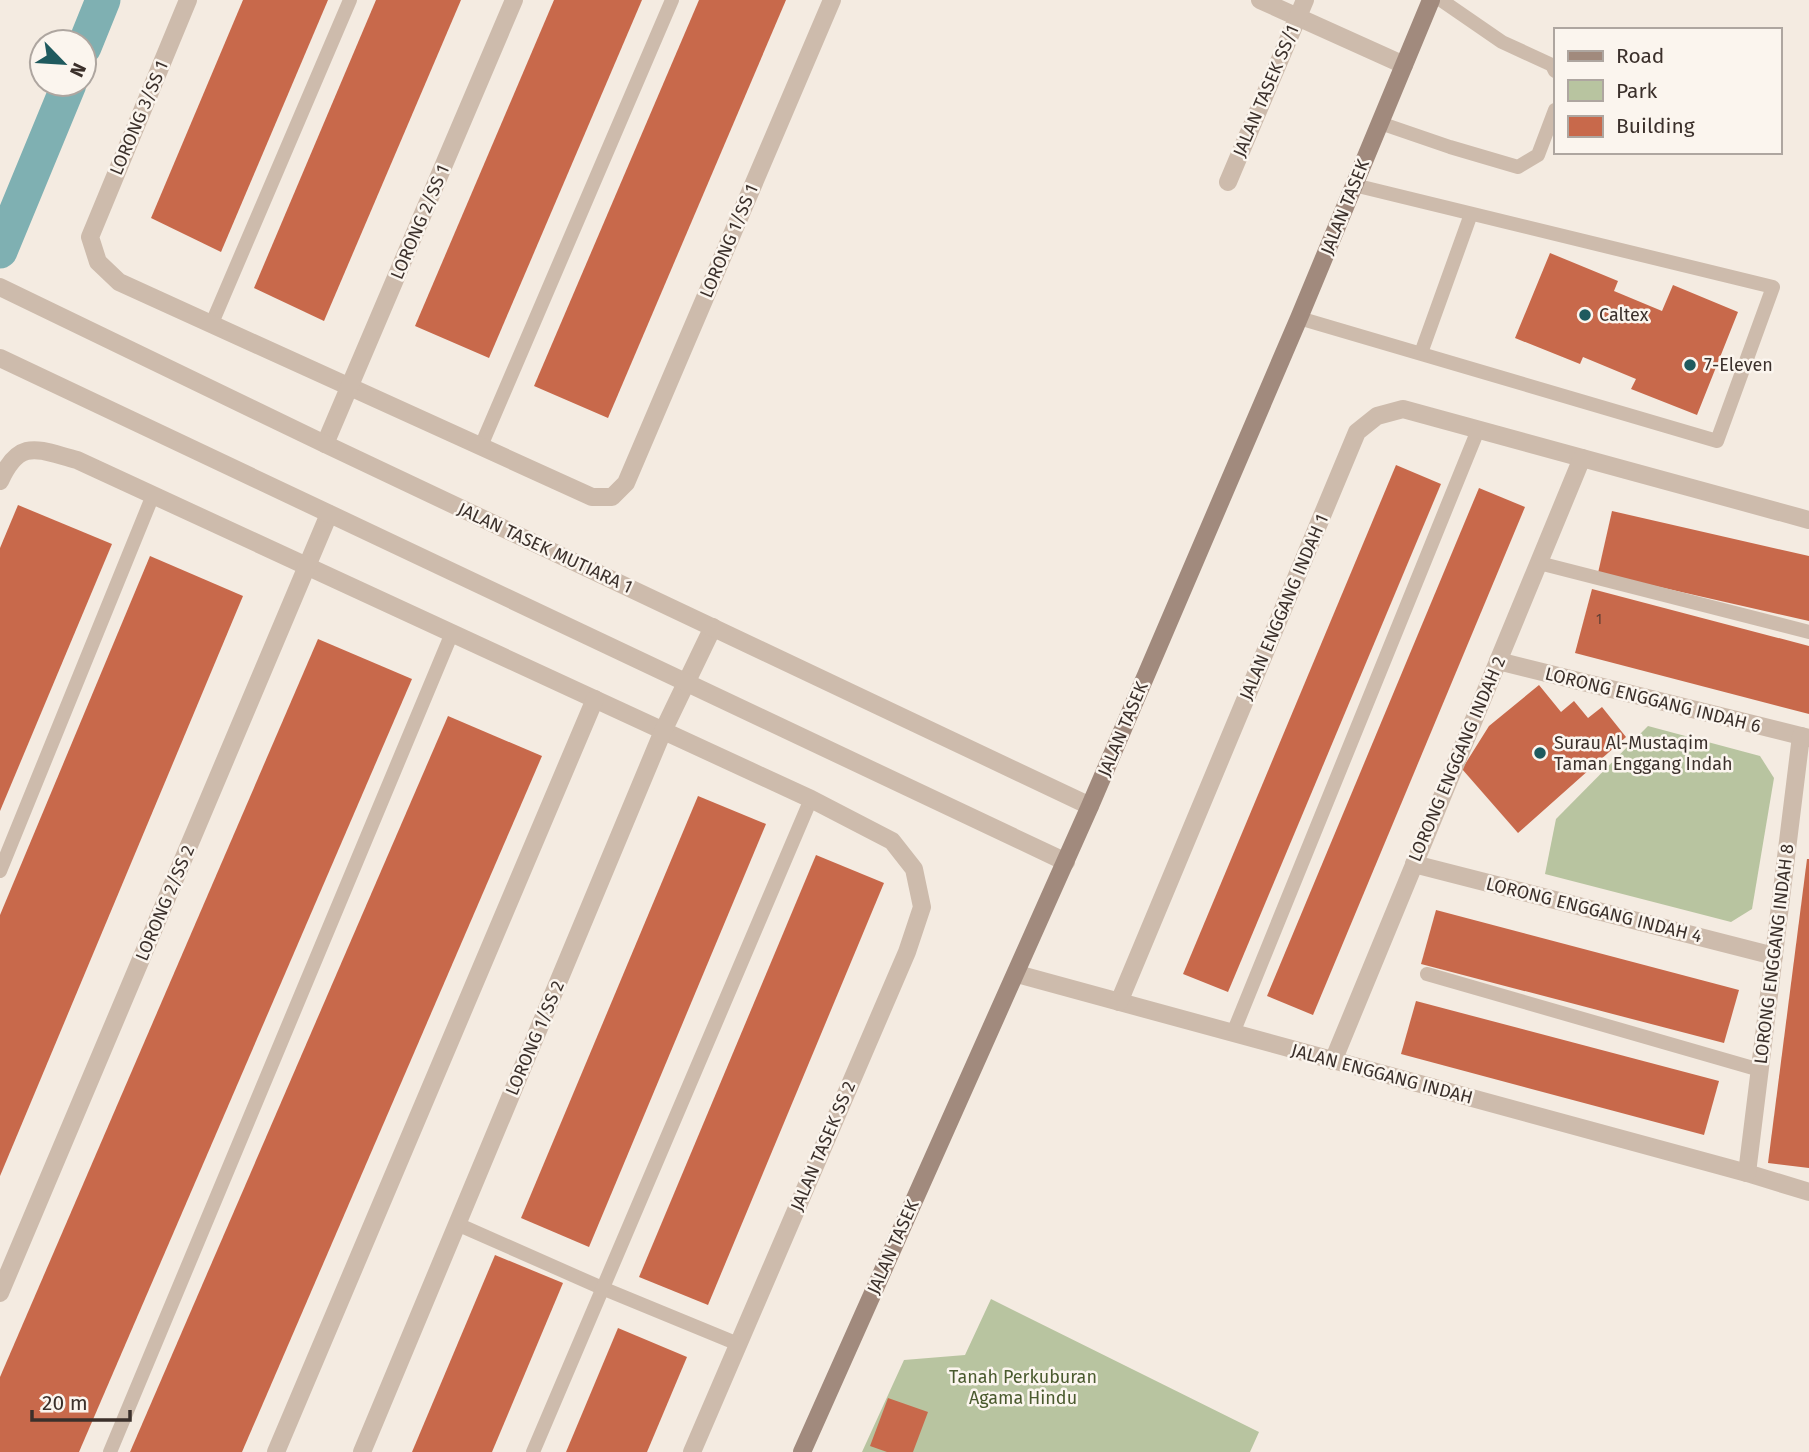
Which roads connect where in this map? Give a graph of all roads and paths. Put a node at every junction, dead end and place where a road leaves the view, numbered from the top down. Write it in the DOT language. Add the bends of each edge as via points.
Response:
graph roads {
  1 [pos="188,0"];
  2 [pos="350,0"];
  3 [pos="514,0"];
  4 [pos="672,0"];
  5 [pos="832,0"];
  6 [pos="1260,0"];
  7 [pos="1431,0"];
  8 [pos="1441,0"];
  9 [pos="1301,8"];
  10 [pos="1404,65"];
  11 [pos="1554,69"];
  12 [pos="1554,113"];
  13 [pos="1380,123"];
  14 [pos="1228,182"];
  15 [pos="1354,185"];
  16 [pos="1471,214"];
  17 [pos="0,287"];
  18 [pos="1300,318"];
  19 [pos="212,323"];
  20 [pos="1422,353"];
  21 [pos="0,358"];
  22 [pos="351,385"];
  23 [pos="1478,430"];
  24 [pos="326,444"];
  25 [pos="481,446"];
  26 [pos="1582,458"];
  27 [pos="3,474"];
  28 [pos="153,495"];
  29 [pos="329,514"];
  30 [pos="1809,520"];
  31 [pos="1539,562"];
  32 [pos="307,566"];
  33 [pos="713,627"];
  34 [pos="1809,632"];
  35 [pos="452,633"];
  36 [pos="1498,661"];
  37 [pos="687,681"];
  38 [pos="595,699"];
  39 [pos="663,731"];
  40 [pos="1805,737"];
  41 [pos="811,799"];
  42 [pos="1090,806"];
  43 [pos="1066,862"];
  44 [pos="1414,864"];
  45 [pos="0,871"];
  46 [pos="1774,956"];
  47 [pos="1017,974"];
  48 [pos="1427,974"];
  49 [pos="1119,1002"];
  50 [pos="1233,1033"];
  51 [pos="1333,1060"];
  52 [pos="1760,1070"];
  53 [pos="1747,1173"];
  54 [pos="1809,1192"];
  55 [pos="457,1224"];
  56 [pos="602,1288"];
  57 [pos="0,1293"];
  58 [pos="738,1344"];
  59 [pos="110,1452"];
  60 [pos="276,1452"];
  61 [pos="362,1452"];
  62 [pos="533,1452"];
  63 [pos="692,1452"];
  64 [pos="802,1452"];
  1 -- 19 [label="street, LORONG 3/SS 1" via="90,237 98,262 120,282"];
  2 -- 19 [label="lane"];
  3 -- 22 [label="street, LORONG 2/SS 1"];
  4 -- 25 [label="lane"];
  5 -- 25 [label="street, LORONG 1/SS 1" via="626,483 612,497 592,497"];
  6 -- 9 [label="street"];
  7 -- 10 [label="main road, JALAN TASEK"];
  8 -- 11 [label="lane" via="1502,43"];
  9 -- 10 [label="street"];
  9 -- 14 [label="street, JALAN TASEK SS/1"];
  10 -- 13 [label="main road, JALAN TASEK"];
  12 -- 13 [label="lane" via="1538,155 1518,167"];
  13 -- 15 [label="main road, JALAN TASEK"];
  15 -- 16 [label="lane"];
  15 -- 18 [label="main road, JALAN TASEK"];
  16 -- 20 [label="lane"];
  16 -- 20 [label="lane" via="1773,287 1717,441"];
  17 -- 24 [label="street, JALAN TASEK MUTIARA 1"];
  18 -- 20 [label="lane"];
  18 -- 42 [label="main road, JALAN TASEK"];
  19 -- 22 [label="street"];
  21 -- 29 [label="street"];
  22 -- 24 [label="street, LORONG 2/SS 1"];
  22 -- 25 [label="street"];
  23 -- 26 [label="street, JALAN ENGGANG INDAH 1"];
  23 -- 49 [label="street, JALAN ENGGANG INDAH 1" via="1403,410 1377,416 1357,432"];
  23 -- 50 [label="lane"];
  24 -- 33 [label="street, JALAN TASEK MUTIARA 1"];
  26 -- 30 [label="street, JALAN ENGGANG INDAH 1"];
  26 -- 31 [label="street, LORONG ENGGANG INDAH 2"];
  27 -- 28 [label="street" via="16,455 33,449 77,460"];
  28 -- 32 [label="street"];
  28 -- 45 [label="lane"];
  29 -- 32 [label="street, LORONG 2/SS 2"];
  29 -- 37 [label="street"];
  31 -- 34 [label="lane"];
  31 -- 36 [label="street, LORONG ENGGANG INDAH 2"];
  32 -- 35 [label="street"];
  32 -- 57 [label="street, LORONG 2/SS 2"];
  33 -- 37 [label="street, LORONG 1/SS 2"];
  33 -- 42 [label="street, JALAN TASEK MUTIARA 1"];
  35 -- 38 [label="street"];
  35 -- 59 [label="lane"];
  36 -- 40 [label="street, LORONG ENGGANG INDAH 6"];
  36 -- 44 [label="street, LORONG ENGGANG INDAH 2"];
  37 -- 39 [label="street, LORONG 1/SS 2"];
  37 -- 43 [label="street"];
  38 -- 39 [label="street"];
  38 -- 60 [label="street"];
  39 -- 41 [label="street"];
  39 -- 55 [label="street, LORONG 1/SS 2"];
  40 -- 46 [label="street, LORONG ENGGANG INDAH 8"];
  41 -- 56 [label="lane"];
  41 -- 58 [label="street, JALAN TASEK SS 2" via="892,841 914,869 922,907 907,952"];
  42 -- 43 [label="main road, JALAN TASEK"];
  43 -- 47 [label="main road, JALAN TASEK"];
  44 -- 46 [label="street, LORONG ENGGANG INDAH 4"];
  44 -- 51 [label="street, LORONG ENGGANG INDAH 2"];
  46 -- 52 [label="street, LORONG ENGGANG INDAH 8"];
  47 -- 49 [label="street, JALAN ENGGANG INDAH"];
  47 -- 64 [label="main road, JALAN TASEK"];
  48 -- 52 [label="lane"];
  49 -- 50 [label="street, JALAN ENGGANG INDAH"];
  50 -- 51 [label="street, JALAN ENGGANG INDAH"];
  51 -- 53 [label="street, JALAN ENGGANG INDAH"];
  52 -- 53 [label="street, LORONG ENGGANG INDAH 8"];
  53 -- 54 [label="street, JALAN ENGGANG INDAH"];
  55 -- 56 [label="lane"];
  55 -- 61 [label="street, LORONG 1/SS 2"];
  56 -- 58 [label="lane"];
  56 -- 62 [label="lane"];
  58 -- 63 [label="street, JALAN TASEK SS 2"];
}
